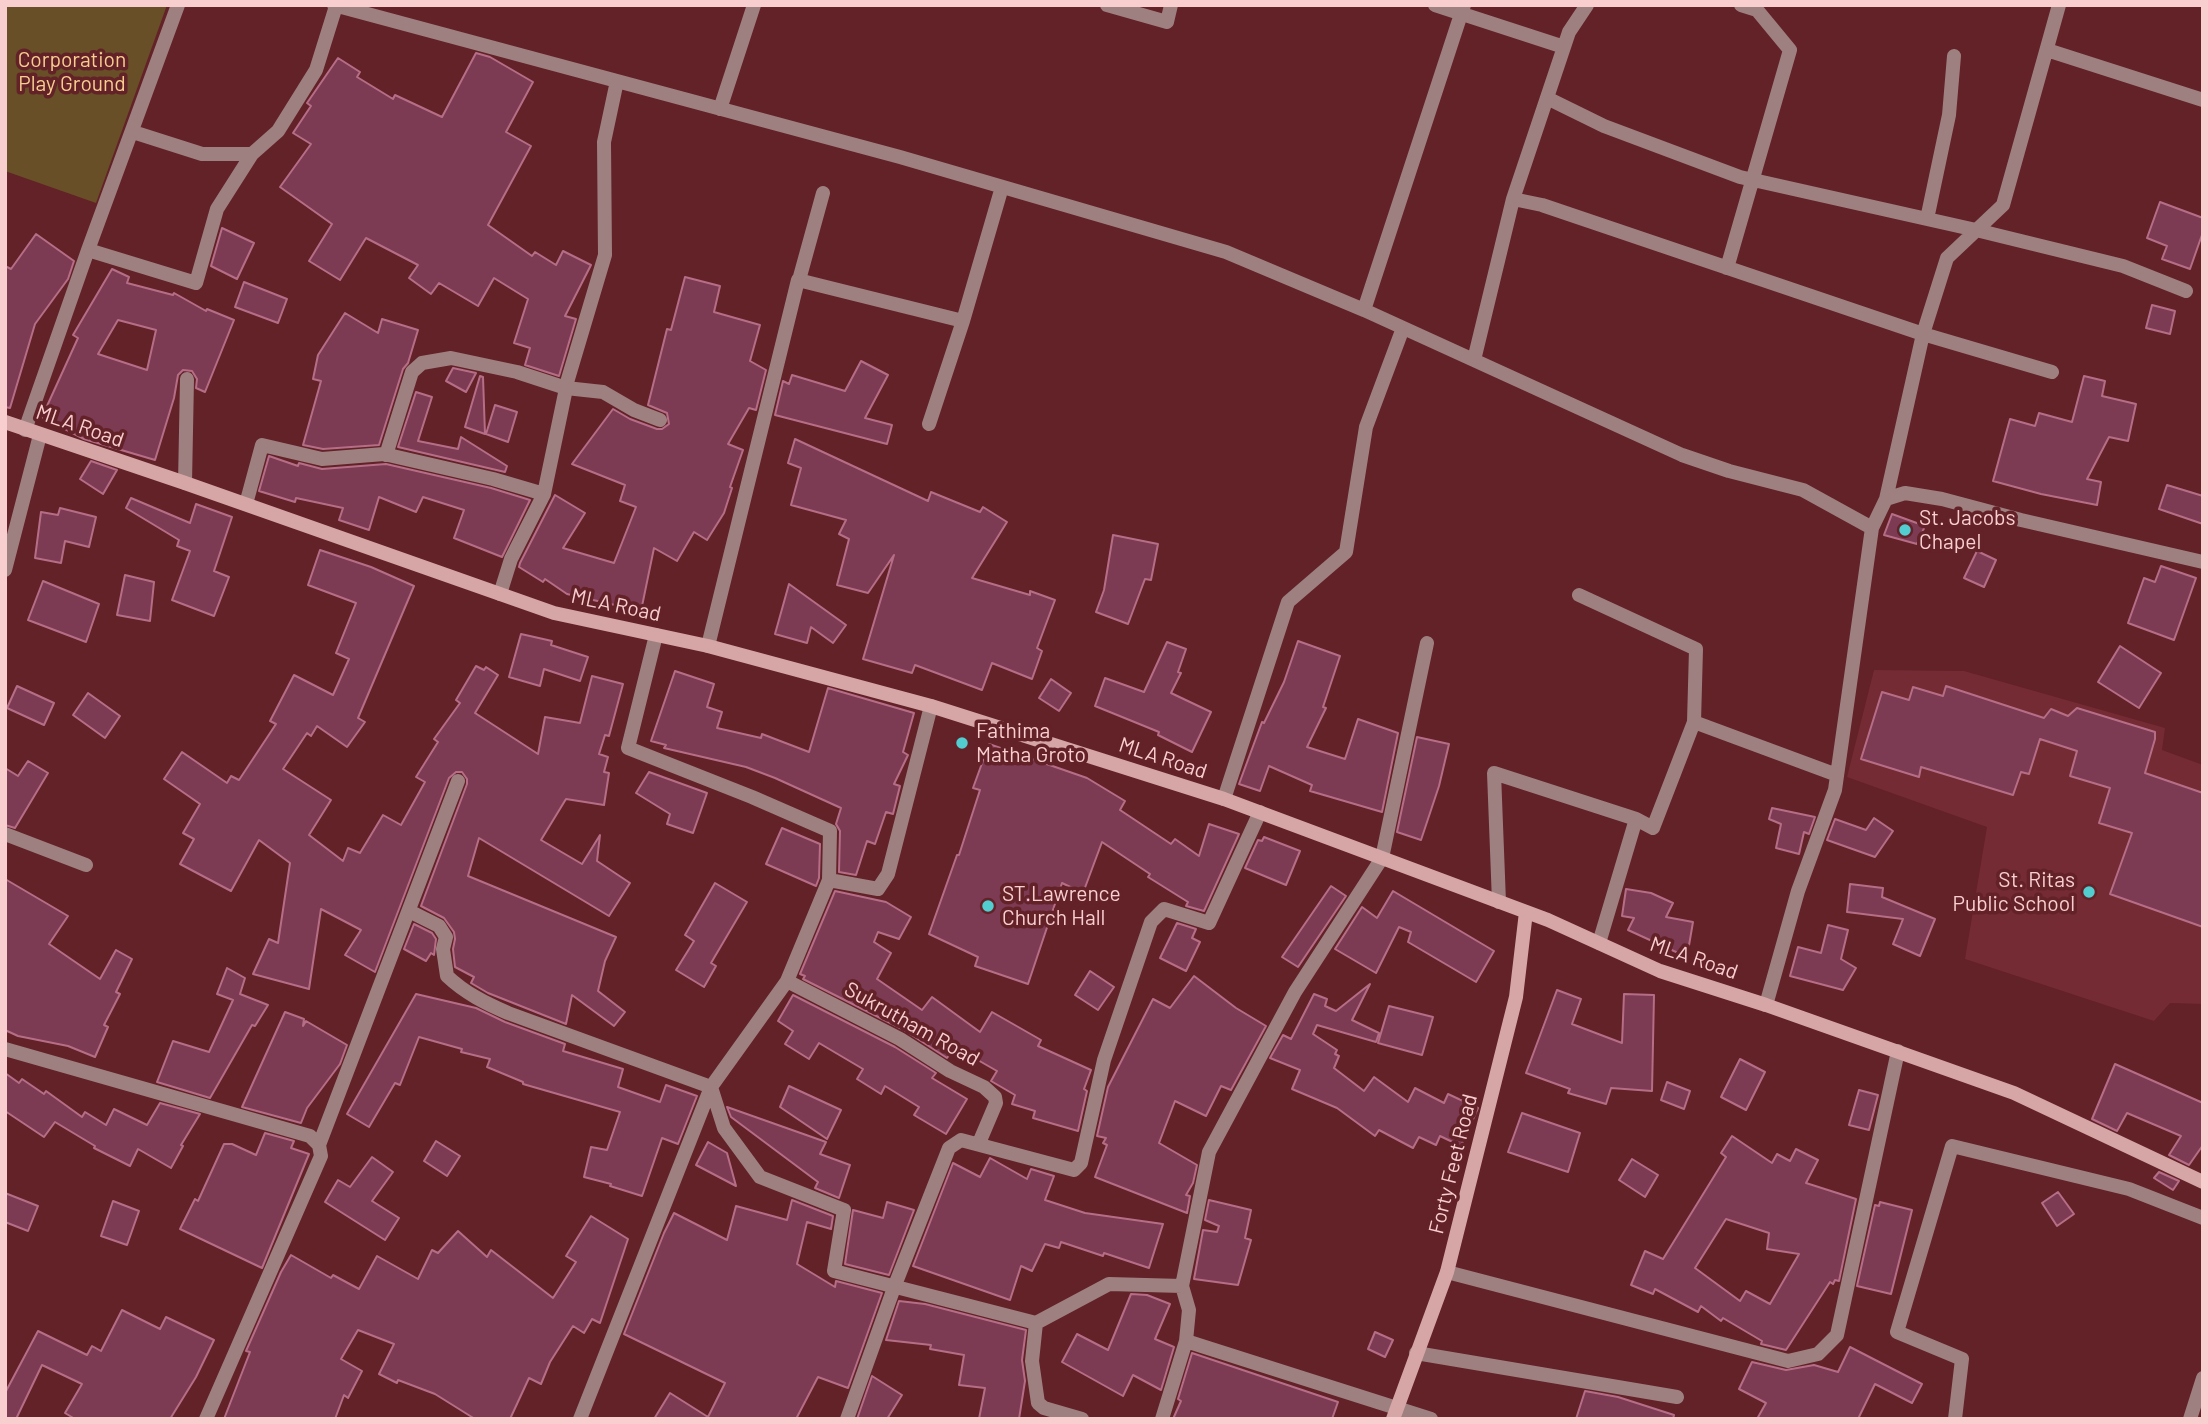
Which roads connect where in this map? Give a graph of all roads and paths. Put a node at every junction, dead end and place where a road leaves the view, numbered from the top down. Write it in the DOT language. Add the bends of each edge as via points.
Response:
graph roads {
  1 [pos="178,5"];
  2 [pos="754,5"];
  3 [pos="1107,5"];
  4 [pos="1171,5"];
  5 [pos="1435,5"];
  6 [pos="1587,5"];
  7 [pos="1741,5"];
  8 [pos="2059,5"];
  9 [pos="335,6"];
  10 [pos="367,10"];
  11 [pos="1462,10"];
  12 [pos="1564,47"];
  13 [pos="2047,50"];
  14 [pos="1954,56"];
  15 [pos="617,81"];
  16 [pos="1547,99"];
  17 [pos="2203,100"];
  18 [pos="720,109"];
  19 [pos="133,132"];
  20 [pos="251,154"];
  21 [pos="1752,180"];
  22 [pos="1002,187"];
  23 [pos="824,193"];
  24 [pos="1513,199"];
  25 [pos="1927,219"];
  26 [pos="1976,230"];
  27 [pos="88,250"];
  28 [pos="1727,268"];
  29 [pos="799,281"];
  30 [pos="2186,291"];
  31 [pos="1364,310"];
  32 [pos="963,320"];
  33 [pos="1403,328"];
  34 [pos="1923,334"];
  35 [pos="1474,360"];
  36 [pos="2052,372"];
  37 [pos="187,379"];
  38 [pos="566,388"];
  39 [pos="660,420"];
  40 [pos="5,422"];
  41 [pos="929,424"];
  42 [pos="25,430"];
  43 [pos="40,435"];
  44 [pos="386,455"];
  45 [pos="185,483"];
  46 [pos="544,494"];
  47 [pos="1886,499"];
  48 [pos="246,504"];
  49 [pos="1872,528"];
  50 [pos="2203,562"];
  51 [pos="5,570"];
  52 [pos="500,594"];
  53 [pos="1579,595"];
  54 [pos="656,635"];
  55 [pos="1427,643"];
  56 [pos="708,646"];
  57 [pos="932,706"];
  58 [pos="1694,722"];
  59 [pos="1837,775"];
  60 [pos="458,781"];
  61 [pos="1224,799"];
  62 [pos="1260,812"];
  63 [pos="1636,819"];
  64 [pos="5,834"];
  65 [pos="1382,858"];
  66 [pos="86,865"];
  67 [pos="829,880"];
  68 [pos="1499,902"];
  69 [pos="409,911"];
  70 [pos="1526,912"];
  71 [pos="1599,943"];
  72 [pos="787,981"];
  73 [pos="1766,1004"];
  74 [pos="5,1049"];
  75 [pos="1898,1051"];
  76 [pos="711,1087"];
  77 [pos="979,1143"];
  78 [pos="319,1145"];
  79 [pos="2203,1182"];
  80 [pos="2203,1218"];
  81 [pos="1447,1272"];
  82 [pos="895,1285"];
  83 [pos="1182,1286"];
  84 [pos="1036,1323"];
  85 [pos="1186,1341"];
  86 [pos="1416,1353"];
  87 [pos="2203,1378"];
  88 [pos="1677,1397"];
  89 [pos="1396,1413"];
  90 [pos="206,1419"];
  91 [pos="580,1419"];
  92 [pos="847,1419"];
  93 [pos="1082,1419"];
  94 [pos="1162,1419"];
  95 [pos="1431,1419"];
  96 [pos="1955,1419"];
  97 [pos="2190,1419"];
  1 -- 19 [label="street"];
  2 -- 18 [label="street"];
  3 -- 4 [label="street" via="1167,22"];
  5 -- 11 [label="street"];
  6 -- 12 [label="street"];
  7 -- 21 [label="street" via="1757,10 1790,50"];
  8 -- 13 [label="street"];
  9 -- 10 [label="street"];
  9 -- 20 [label="street" via="316,70 278,131"];
  10 -- 15 [label="street"];
  11 -- 12 [label="street"];
  11 -- 31 [label="street"];
  12 -- 16 [label="street"];
  13 -- 17 [label="street"];
  13 -- 26 [label="street" via="2003,205"];
  14 -- 25 [label="street" via="1949,115"];
  15 -- 18 [label="street"];
  15 -- 38 [label="street" via="604,142 605,255"];
  16 -- 21 [label="street" via="1604,126"];
  16 -- 24 [label="street"];
  18 -- 22 [label="street"];
  19 -- 20 [label="street" via="202,154"];
  19 -- 27 [label="street"];
  20 -- 27 [label="street" via="217,209 196,283"];
  21 -- 25 [label="street"];
  21 -- 28 [label="street"];
  22 -- 31 [label="street" via="1226,252"];
  22 -- 32 [label="street"];
  23 -- 29 [label="street"];
  24 -- 28 [label="street"];
  24 -- 35 [label="street"];
  25 -- 26 [label="street"];
  26 -- 30 [label="street" via="2123,266"];
  26 -- 34 [label="street" via="1947,258"];
  27 -- 42 [label="street"];
  28 -- 34 [label="street"];
  29 -- 32 [label="street"];
  29 -- 56 [label="street"];
  31 -- 33 [label="street"];
  32 -- 41 [label="street"];
  33 -- 35 [label="street"];
  33 -- 61 [label="street" via="1366,427 1346,552 1288,602"];
  34 -- 36 [label="street"];
  34 -- 47 [label="street"];
  35 -- 49 [label="street" via="1682,455 1803,489"];
  37 -- 45 [label="street"];
  38 -- 39 [label="street" via="603,393"];
  38 -- 44 [label="street" via="451,358 422,363 412,372"];
  38 -- 46 [label="street"];
  40 -- 42 [label="street, MLA Road"];
  42 -- 43 [label="street, MLA Road"];
  43 -- 45 [label="street, MLA Road"];
  43 -- 51 [label="street"];
  44 -- 46 [label="street"];
  44 -- 48 [label="street" via="322,459 261,445"];
  45 -- 48 [label="street, MLA Road"];
  46 -- 52 [label="street" via="511,559"];
  47 -- 49 [label="street"];
  47 -- 50 [label="street" via="1905,493 1942,499"];
  48 -- 52 [label="street, MLA Road"];
  49 -- 59 [label="street"];
  52 -- 54 [label="street, MLA Road" via="555,613"];
  53 -- 58 [label="street" via="1696,649"];
  54 -- 56 [label="street, MLA Road"];
  54 -- 67 [label="street" via="628,748 830,831"];
  55 -- 65 [label="street"];
  56 -- 57 [label="street, MLA Road"];
  57 -- 61 [label="street, MLA Road"];
  57 -- 67 [label="street" via="888,874 878,888"];
  58 -- 59 [label="street"];
  58 -- 63 [label="street" via="1653,828"];
  59 -- 73 [label="street"];
  60 -- 69 [label="street"];
  61 -- 62 [label="street, MLA Road"];
  62 -- 65 [label="street, MLA Road"];
  62 -- 77 [label="street" via="1209,923 1164,909 1151,922 1104,1060 1081,1163 1074,1170"];
  63 -- 68 [label="street" via="1494,773"];
  63 -- 71 [label="street"];
  64 -- 66 [label="street"];
  65 -- 68 [label="street, MLA Road"];
  65 -- 83 [label="street" via="1295,992 1209,1152"];
  67 -- 72 [label="street"];
  68 -- 70 [label="street, MLA Road"];
  69 -- 76 [label="street" via="439,926 446,937 447,976 481,1000"];
  69 -- 78 [label="street"];
  70 -- 71 [label="street, MLA Road"];
  70 -- 81 [label="street, Forty Feet Road" via="1516,997"];
  71 -- 73 [label="street, MLA Road" via="1660,971"];
  72 -- 76 [label="street"];
  72 -- 77 [label="street, Sukrutham Road" via="984,1087 996,1103"];
  73 -- 75 [label="street, MLA Road"];
  74 -- 78 [label="street" via="310,1136"];
  75 -- 79 [label="street, MLA Road" via="2014,1093"];
  75 -- 81 [label="street" via="1837,1335 1818,1354 1788,1361"];
  76 -- 82 [label="street" via="724,1128 760,1177 844,1210 834,1271"];
  76 -- 91 [label="street"];
  77 -- 82 [label="street" via="961,1140 949,1148"];
  78 -- 90 [label="street" via="321,1156"];
  80 -- 96 [label="street" via="2129,1189 1952,1146 1897,1332 1962,1359"];
  81 -- 86 [label="street, Forty Feet Road"];
  82 -- 84 [label="street"];
  82 -- 92 [label="street"];
  83 -- 84 [label="street" via="1109,1284"];
  83 -- 85 [label="street" via="1189,1310"];
  84 -- 93 [label="street" via="1032,1361 1038,1403"];
  85 -- 89 [label="street"];
  85 -- 94 [label="street"];
  86 -- 88 [label="street"];
  86 -- 89 [label="street, Forty Feet Road"];
  87 -- 97 [label="street"];
  89 -- 95 [label="street"];
}
